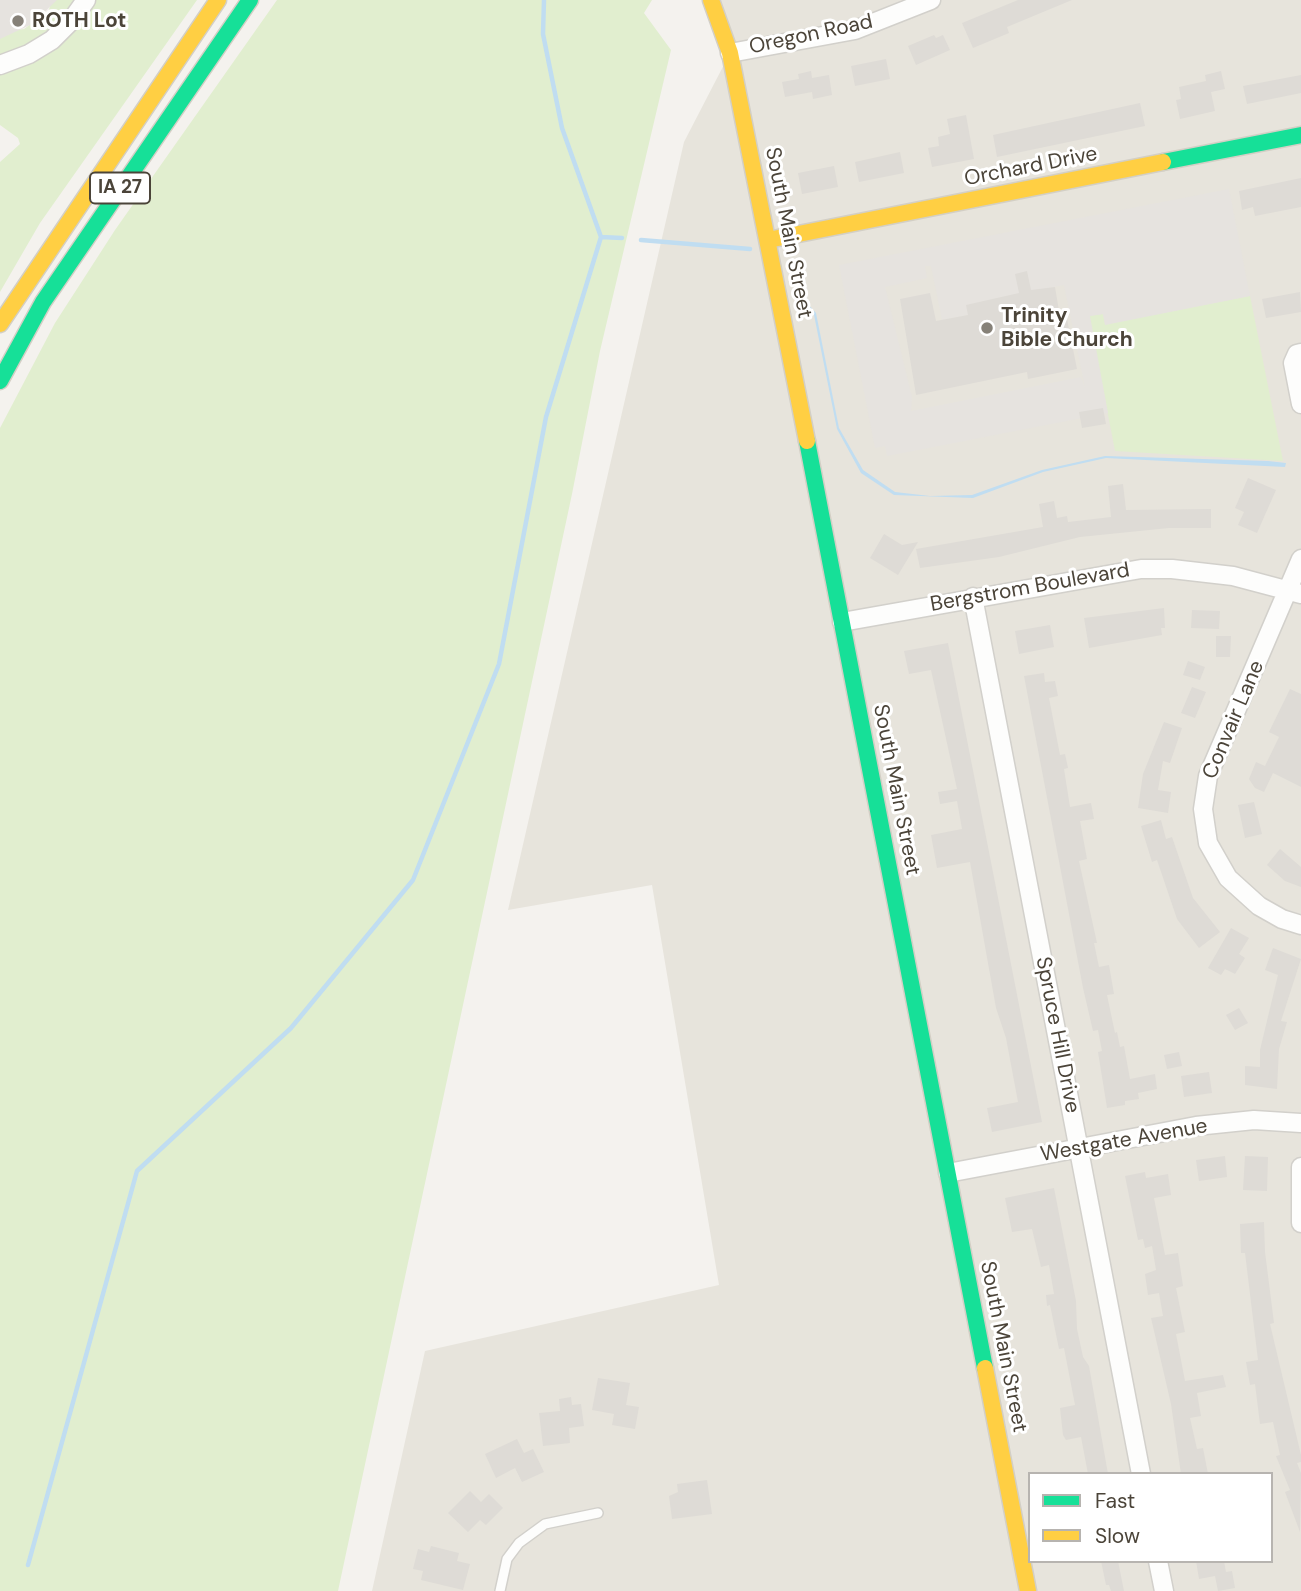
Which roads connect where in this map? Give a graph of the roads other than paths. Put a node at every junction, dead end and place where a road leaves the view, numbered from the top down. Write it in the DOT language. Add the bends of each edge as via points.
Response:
graph roads {
  1 [pos="86,0"];
  2 [pos="218,0"];
  3 [pos="250,0"];
  4 [pos="711,0"];
  5 [pos="931,0"];
  6 [pos="730,53"];
  7 [pos="0,65"];
  8 [pos="1301,135"];
  9 [pos="768,240"];
  10 [pos="0,324"];
  11 [pos="1301,353"];
  12 [pos="0,381"];
  13 [pos="1301,404"];
  14 [pos="1301,559"];
  15 [pos="1295,592"];
  16 [pos="973,597"];
  17 [pos="842,622"];
  18 [pos="1301,925"];
  19 [pos="1301,1123"];
  20 [pos="1079,1149"];
  21 [pos="1301,1167"];
  22 [pos="948,1174"];
  23 [pos="1301,1223"];
  24 [pos="1141,1472"];
  25 [pos="598,1513"];
  26 [pos="1158,1563"];
  27 [pos="500,1591"];
  28 [pos="1028,1591"];
  29 [pos="1164,1591"];
  1 -- 7 [label="street" via="52,40"];
  2 -- 10 [label="main road, IA 27"];
  3 -- 12 [label="main road, IA 27" via="43,302"];
  4 -- 6 [label="main road, South Main Street"];
  5 -- 6 [label="street, Oregon Road" via="855,30"];
  6 -- 9 [label="main road, South Main Street"];
  8 -- 9 [label="main road, Orchard Drive"];
  9 -- 17 [label="main road, South Main Street"];
  11 -- 13 [label="street" via="1293,363"];
  14 -- 15 [label="street, Convair Lane"];
  15 -- 16 [label="street, Bergstrom Boulevard" via="1223,574 1142,569"];
  15 -- 18 [label="street, Convair Lane" via="1208,776 1203,809 1208,843 1228,878 1259,906"];
  16 -- 17 [label="street, Bergstrom Boulevard"];
  16 -- 20 [label="street, Spruce Hill Drive"];
  17 -- 22 [label="main road, South Main Street"];
  19 -- 20 [label="street, Westgate Avenue" via="1229,1122"];
  20 -- 22 [label="street, Westgate Avenue"];
  20 -- 24 [label="street, Spruce Hill Drive"];
  21 -- 23 [label="street"];
  22 -- 28 [label="main road, South Main Street"];
  25 -- 27 [label="lane" via="545,1524 519,1543 507,1559"];
  26 -- 29 [label="street"];
}
